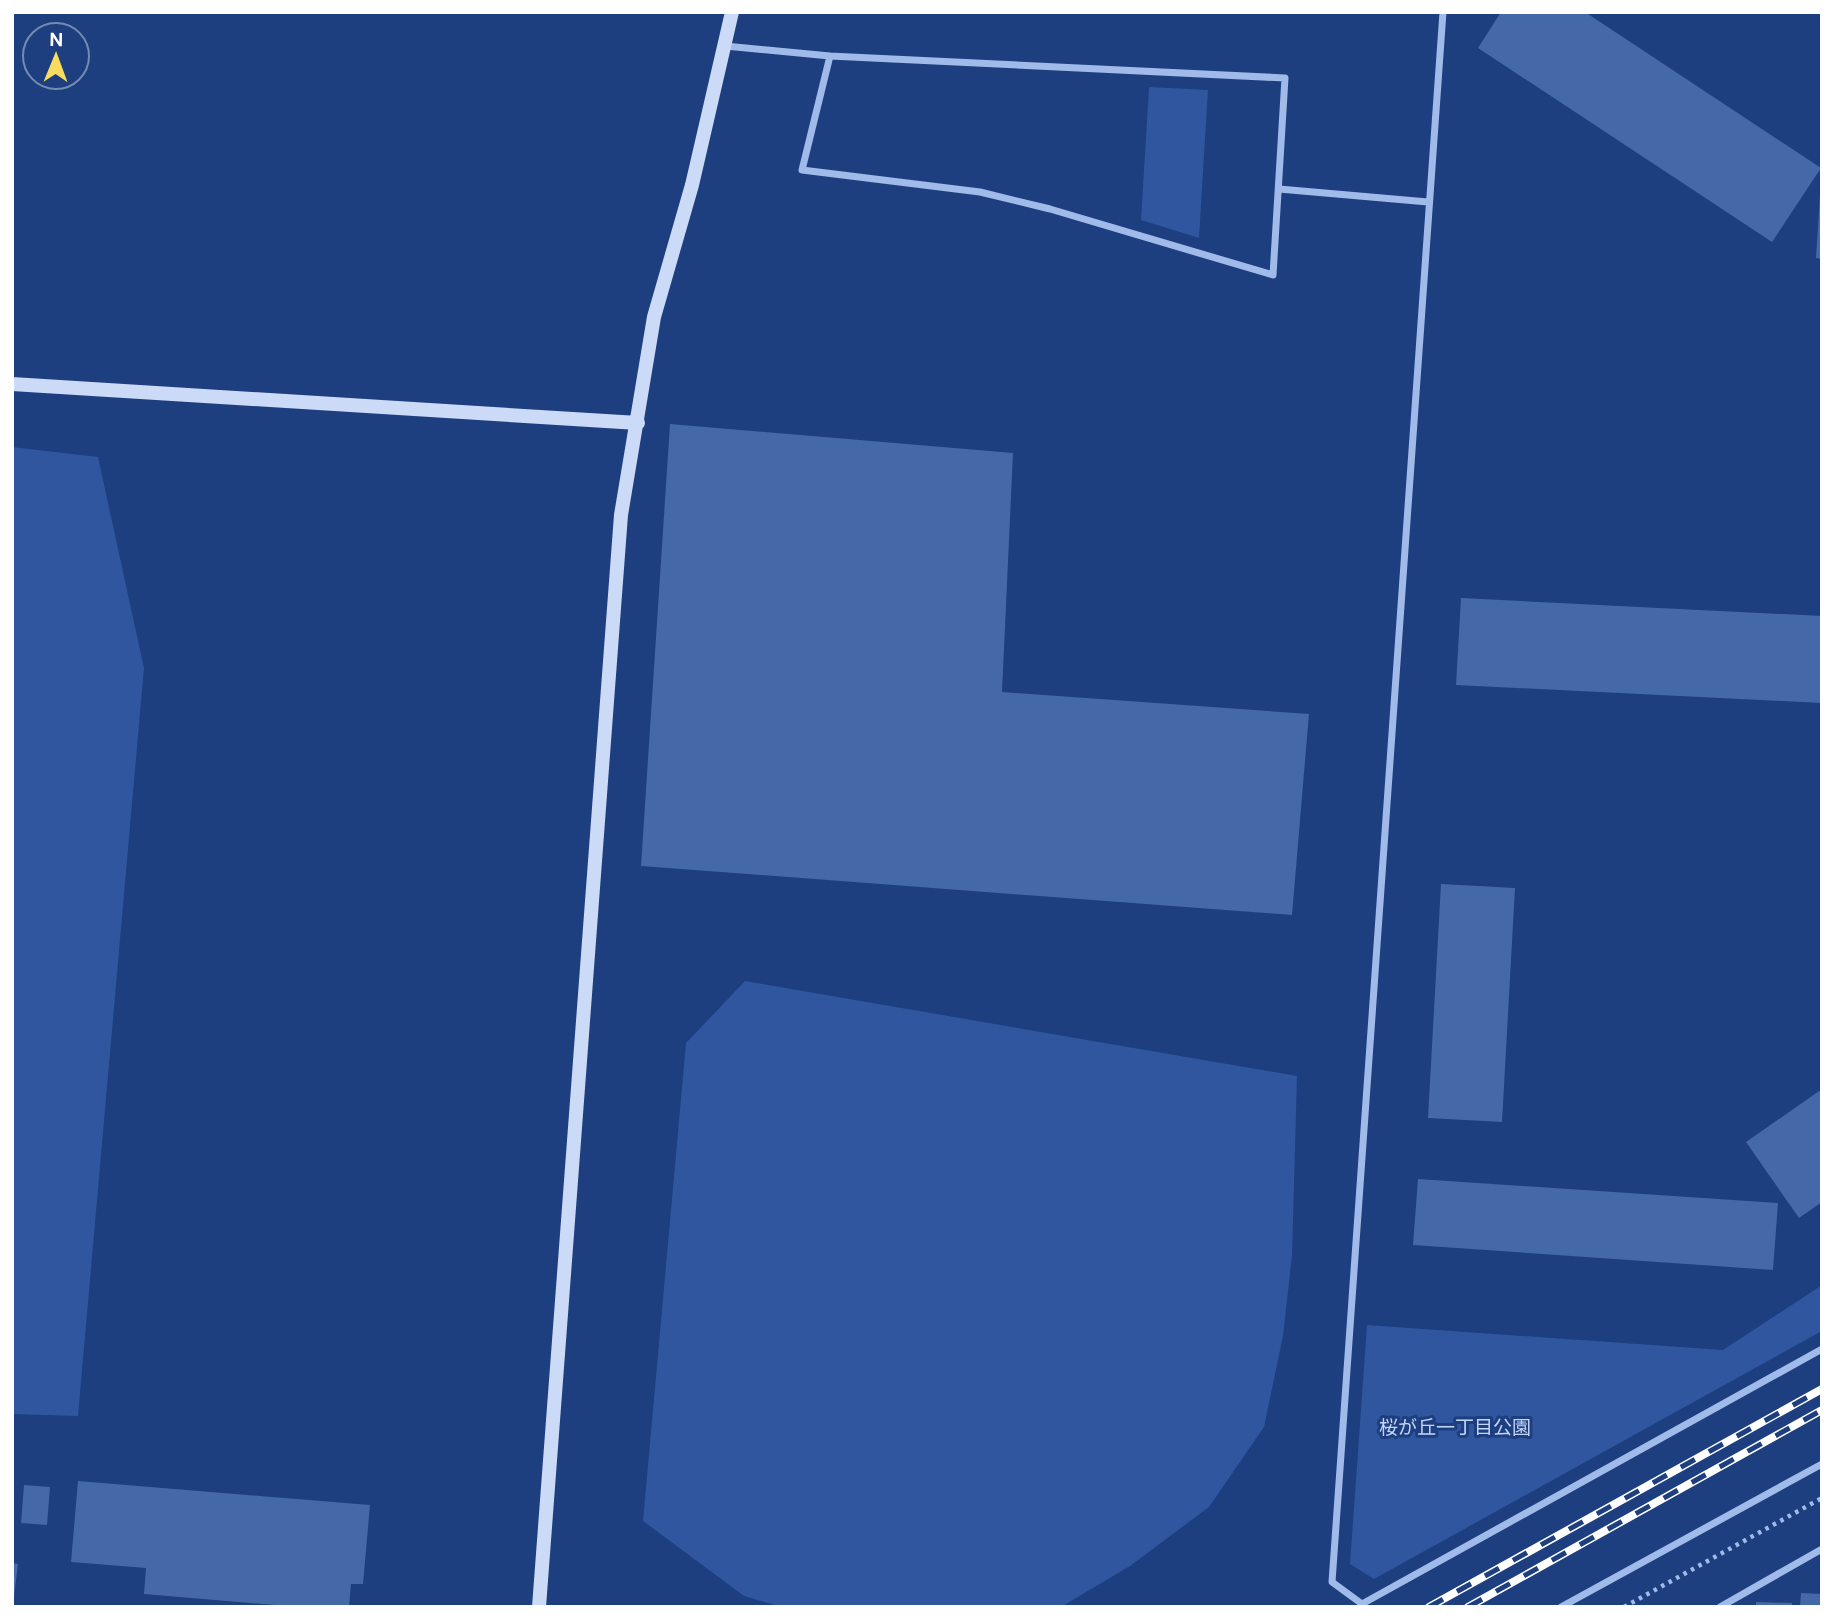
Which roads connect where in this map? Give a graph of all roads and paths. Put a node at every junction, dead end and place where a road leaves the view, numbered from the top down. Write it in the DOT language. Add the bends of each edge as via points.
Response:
graph roads {
  1 [pos="732,12"];
  2 [pos="1443,12"];
  3 [pos="725,46"];
  4 [pos="830,57"];
  5 [pos="1279,189"];
  6 [pos="1428,202"];
  7 [pos="12,384"];
  8 [pos="638,423"];
  9 [pos="1822,1349"];
  10 [pos="1822,1464"];
  11 [pos="1822,1498"];
  12 [pos="1822,1549"];
  13 [pos="1731,1604"];
  14 [pos="539,1607"];
  15 [pos="1561,1607"];
  16 [pos="1624,1607"];
  17 [pos="1720,1607"];
  1 -- 3 [label="street"];
  2 -- 6 [label="street"];
  3 -- 4 [label="street"];
  3 -- 8 [label="street" via="654,317"];
  4 -- 5 [label="street" via="1285,78"];
  4 -- 5 [label="street" via="802,170 980,192 1273,275"];
  5 -- 6 [label="street"];
  6 -- 9 [label="street" via="1332,1582 1362,1604"];
  7 -- 8 [label="street"];
  8 -- 14 [label="street" via="621,515"];
  10 -- 15 [label="street"];
  11 -- 16 [label="path"];
  12 -- 13 [label="street"];
  13 -- 17 [label="street"];
}
